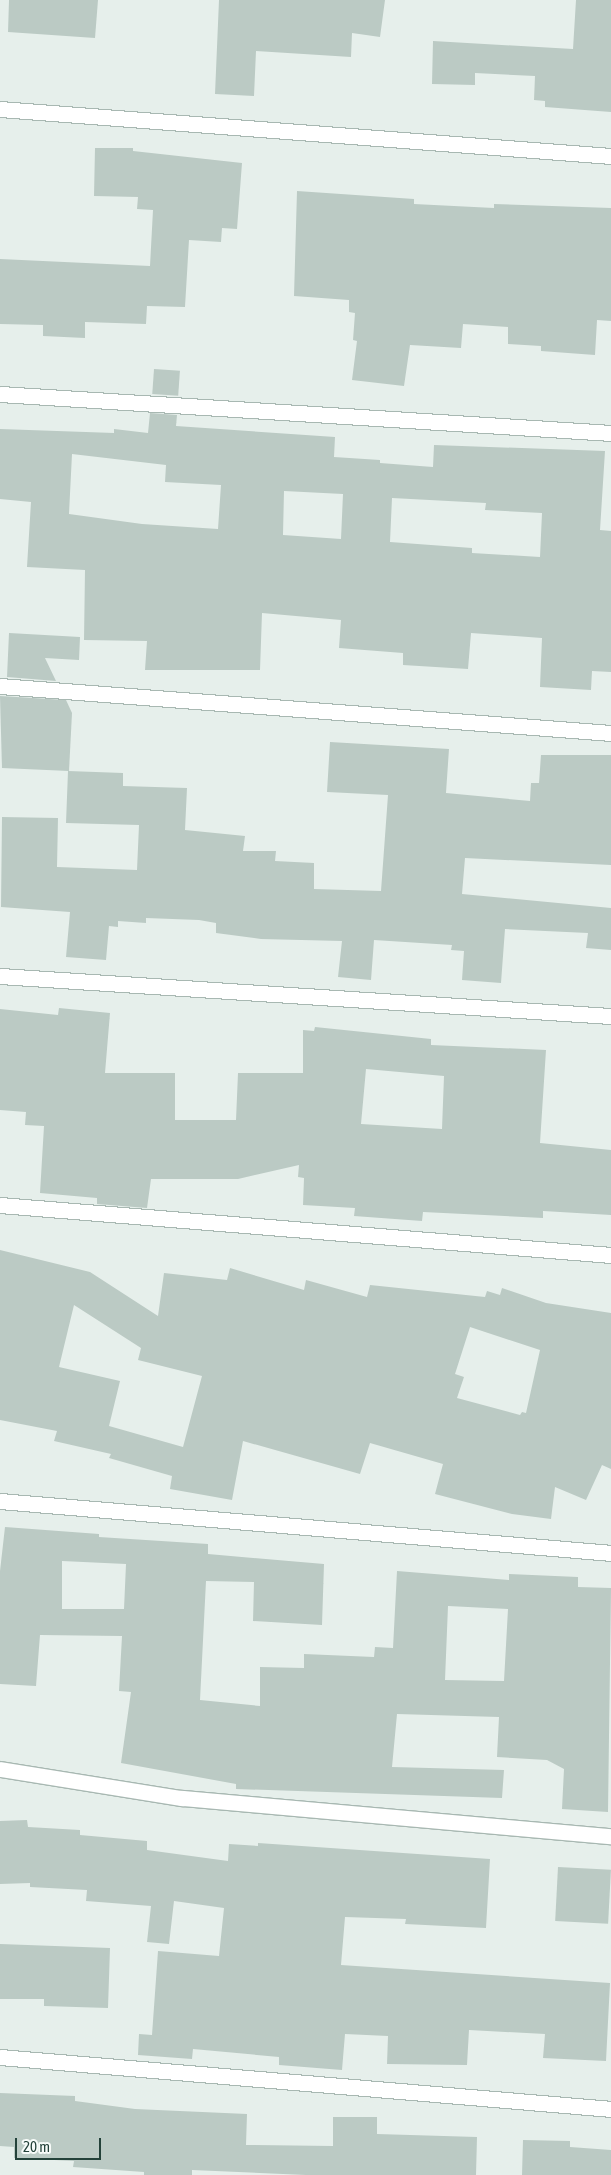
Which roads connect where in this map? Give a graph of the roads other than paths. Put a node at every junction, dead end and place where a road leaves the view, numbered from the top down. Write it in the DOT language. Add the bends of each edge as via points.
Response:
graph roads {
  1 [pos="0,109"];
  2 [pos="611,156"];
  3 [pos="0,394"];
  4 [pos="611,433"];
  5 [pos="0,686"];
  6 [pos="611,733"];
  7 [pos="0,976"];
  8 [pos="611,1016"];
  9 [pos="0,1205"];
  10 [pos="611,1255"];
  11 [pos="0,1501"];
  12 [pos="611,1553"];
  13 [pos="0,1769"];
  14 [pos="611,1836"];
  15 [pos="0,2057"];
  16 [pos="611,2109"];
  1 -- 2 [label="street"];
  3 -- 4 [label="street"];
  5 -- 6 [label="street"];
  7 -- 8 [label="street"];
  9 -- 10 [label="street"];
  11 -- 12 [label="street" via="121,1514"];
  13 -- 14 [label="street" via="182,1798"];
  15 -- 16 [label="street"];
}
